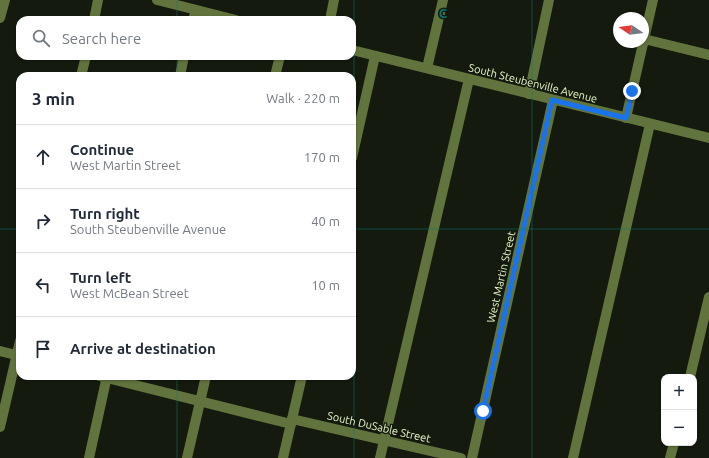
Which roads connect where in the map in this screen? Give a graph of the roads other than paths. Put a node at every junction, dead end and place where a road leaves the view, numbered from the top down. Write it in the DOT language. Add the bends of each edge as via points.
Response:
graph roads {
  1 [pos="5,0"];
  2 [pos="98,0"];
  3 [pos="157,0"];
  4 [pos="334,0"];
  5 [pos="443,0"];
  6 [pos="549,0"];
  7 [pos="653,0"];
  8 [pos="196,10"];
  9 [pos="95,16"];
  10 [pos="194,16"];
  11 [pos="220,16"];
  12 [pos="331,16"];
  13 [pos="649,17"];
  14 [pos="0,18"];
  15 [pos="649,40"];
  16 [pos="642,48"];
  17 [pos="356,51"];
  18 [pos="709,55"];
  19 [pos="376,56"];
  20 [pos="85,60"];
  21 [pos="183,60"];
  22 [pos="279,60"];
  23 [pos="427,68"];
  24 [pos="82,72"];
  25 [pos="181,72"];
  26 [pos="277,72"];
  27 [pos="469,79"];
  28 [pos="529,94"];
  29 [pos="552,100"];
  30 [pos="626,118"];
  31 [pos="650,124"];
  32 [pos="709,138"];
  33 [pos="356,141"];
  34 [pos="709,297"];
  35 [pos="704,338"];
  36 [pos="0,351"];
  37 [pos="16,355"];
  38 [pos="16,364"];
  39 [pos="691,374"];
  40 [pos="104,380"];
  41 [pos="116,380"];
  42 [pos="205,380"];
  43 [pos="301,380"];
  44 [pos="200,402"];
  45 [pos="292,421"];
  46 [pos="0,427"];
  47 [pos="385,440"];
  48 [pos="673,446"];
  49 [pos="88,458"];
  50 [pos="187,458"];
  51 [pos="283,458"];
  52 [pos="380,458"];
  53 [pos="461,458"];
  54 [pos="472,458"];
  55 [pos="573,458"];
  56 [pos="670,458"];
  1 -- 14 [label="street"];
  2 -- 9 [label="street"];
  3 -- 8 [label="street"];
  4 -- 12 [label="street"];
  5 -- 23 [label="street"];
  6 -- 28 [label="street"];
  7 -- 13 [label="street"];
  8 -- 10 [label="street"];
  8 -- 11 [label="street"];
  15 -- 18 [label="street"];
  16 -- 30 [label="street"];
  17 -- 19 [label="street, South Steubenville Avenue"];
  19 -- 23 [label="street, South Steubenville Avenue"];
  19 -- 33 [label="street"];
  20 -- 24 [label="street"];
  21 -- 25 [label="street"];
  22 -- 26 [label="street"];
  23 -- 27 [label="street, South Steubenville Avenue"];
  27 -- 28 [label="street, South Steubenville Avenue"];
  27 -- 47 [label="street"];
  28 -- 29 [label="street, South Steubenville Avenue"];
  29 -- 30 [label="street, South Steubenville Avenue"];
  29 -- 54 [label="street, West Martin Street"];
  30 -- 31 [label="street, South Steubenville Avenue"];
  31 -- 32 [label="street, South Steubenville Avenue"];
  31 -- 55 [label="street"];
  34 -- 35 [label="street"];
  35 -- 39 [label="street"];
  36 -- 37 [label="street"];
  38 -- 46 [label="street"];
  40 -- 49 [label="street"];
  41 -- 44 [label="street, South DuSable Street"];
  42 -- 44 [label="street"];
  43 -- 45 [label="street"];
  44 -- 45 [label="street, South DuSable Street"];
  44 -- 50 [label="street"];
  45 -- 47 [label="street, South DuSable Street"];
  45 -- 51 [label="street"];
  47 -- 52 [label="street"];
  47 -- 53 [label="street, South DuSable Street"];
  48 -- 56 [label="street"];
}
